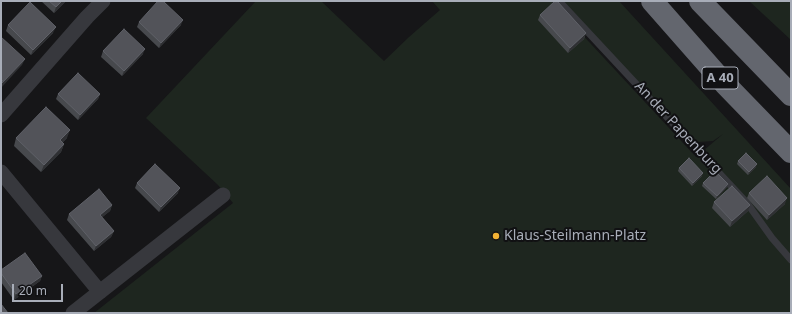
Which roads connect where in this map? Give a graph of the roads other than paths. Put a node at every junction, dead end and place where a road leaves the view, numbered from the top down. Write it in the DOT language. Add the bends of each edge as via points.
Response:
graph roads {
  1 [pos="103,1"];
  2 [pos="559,1"];
  3 [pos="652,1"];
  4 [pos="700,1"];
  5 [pos="791,95"];
  6 [pos="1,115"];
  7 [pos="791,152"];
  8 [pos="1,172"];
  9 [pos="223,195"];
  10 [pos="791,260"];
  11 [pos="100,292"];
  12 [pos="73,313"];
  1 -- 6 [label="street"];
  2 -- 10 [label="lane, An der Papenburg" via="747,203"];
  3 -- 7 [label="highway, A 40" via="725,84"];
  4 -- 5 [label="highway, A 40"];
  8 -- 11 [label="street"];
  9 -- 11 [label="street"];
  11 -- 12 [label="street"];
}
